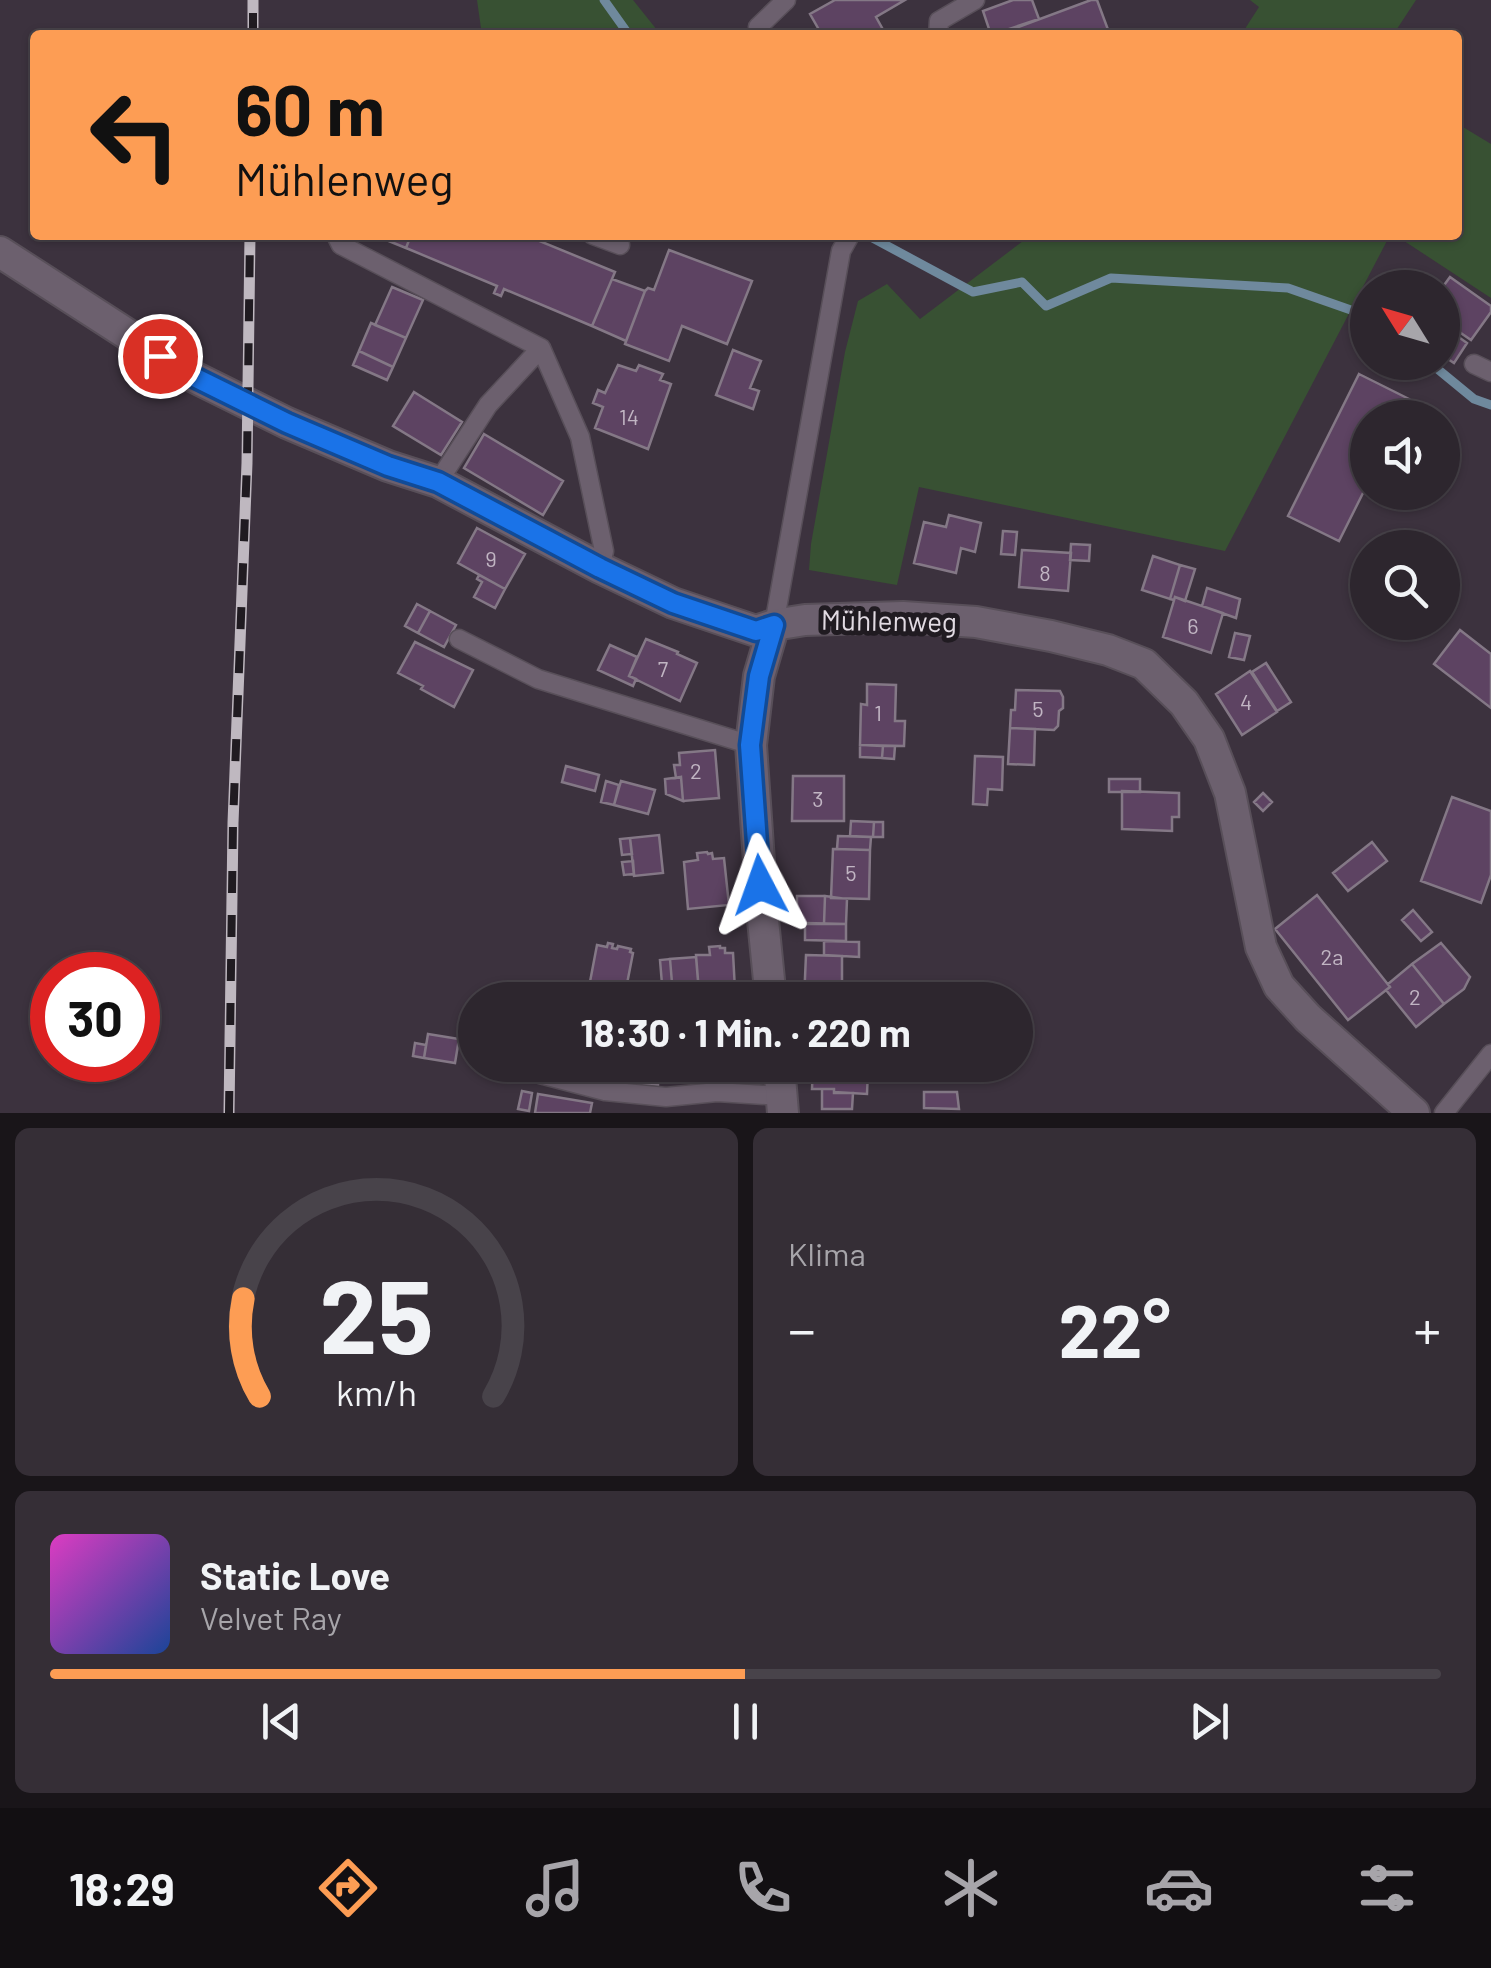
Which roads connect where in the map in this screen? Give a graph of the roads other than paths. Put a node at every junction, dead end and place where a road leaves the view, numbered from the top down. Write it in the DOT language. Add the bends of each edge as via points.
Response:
graph roads {
  1 [pos="786,0"];
  2 [pos="975,0"];
  3 [pos="760,30"];
  4 [pos="938,30"];
  5 [pos="338,240"];
  6 [pos="606,240"];
  7 [pos="847,240"];
  8 [pos="620,245"];
  9 [pos="0,252"];
  10 [pos="541,348"];
  11 [pos="438,482"];
  12 [pos="600,568"];
  13 [pos="774,625"];
  14 [pos="459,639"];
  15 [pos="750,745"];
  16 [pos="769,982"];
  17 [pos="1491,1054"];
  18 [pos="571,1082"];
  19 [pos="783,1105"];
  20 [pos="1414,1113"];
  21 [pos="1444,1113"];
  1 -- 3 [label="lane"];
  2 -- 4 [label="lane" via="939,21"];
  5 -- 10 [label="lane"];
  6 -- 8 [label="lane"];
  7 -- 13 [label="lane"];
  9 -- 11 [label="street, Mühlenweg" via="192,376 388,466"];
  10 -- 11 [label="lane" via="488,404"];
  10 -- 12 [label="lane" via="580,437 604,551"];
  11 -- 12 [label="street, Mühlenweg"];
  12 -- 13 [label="street, Mühlenweg" via="673,603 756,631"];
  13 -- 15 [label="street"];
  13 -- 20 [label="street, Mühlenweg" via="902,617 976,622 1089,645 1144,664 1209,739 1230,793 1261,948 1279,986"];
  14 -- 15 [label="lane" via="538,679"];
  15 -- 16 [label="street"];
  17 -- 21 [label="lane"];
  18 -- 19 [label="lane" via="666,1097 717,1092"];
}
